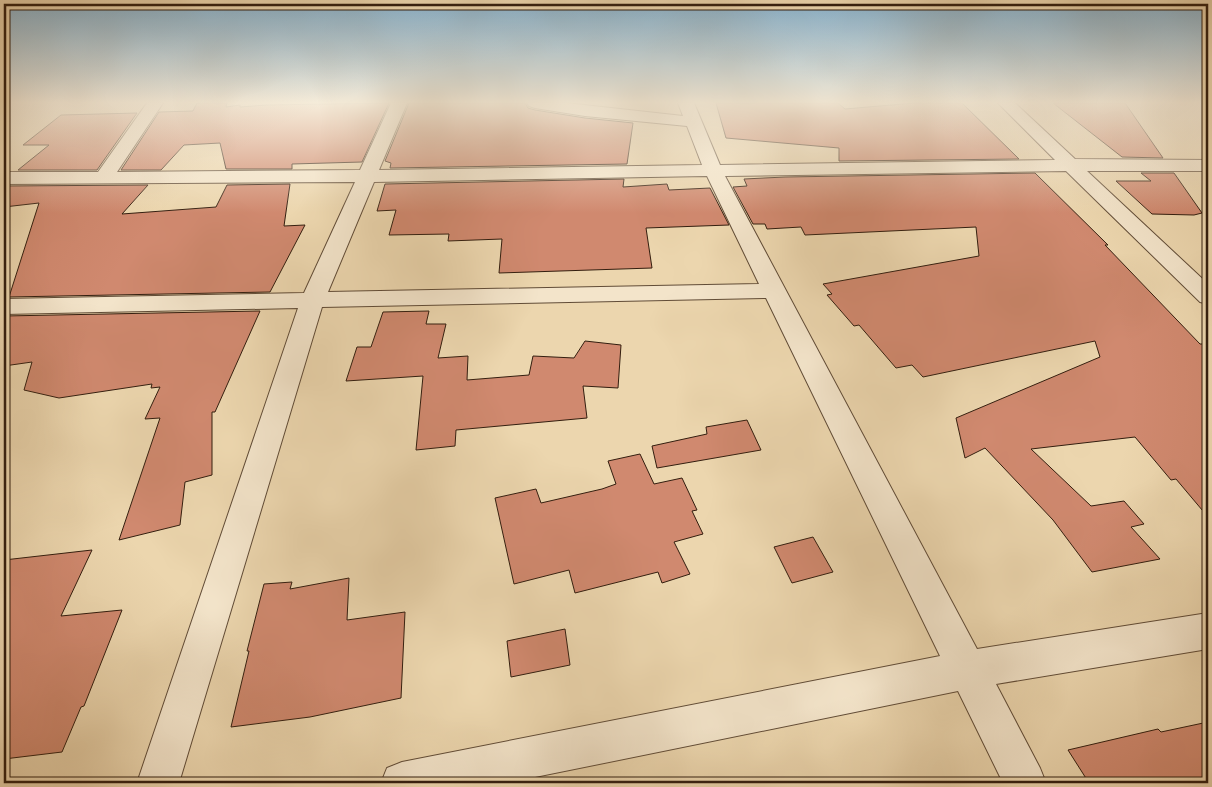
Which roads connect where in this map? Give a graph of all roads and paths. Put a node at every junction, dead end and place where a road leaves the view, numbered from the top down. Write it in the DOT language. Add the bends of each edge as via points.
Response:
graph roads {
  1 [pos="130,140"];
  2 [pos="382,140"];
  3 [pos="701,140"];
  4 [pos="1045,140"];
  5 [pos="1071,165"];
  6 [pos="1208,165"];
  7 [pos="714,172"];
  8 [pos="366,176"];
  9 [pos="4,178"];
  10 [pos="103,178"];
  11 [pos="775,291"];
  12 [pos="1208,297"];
  13 [pos="312,301"];
  14 [pos="4,306"];
  15 [pos="1208,631"];
  16 [pos="966,670"];
  17 [pos="158,783"];
  18 [pos="402,783"];
  19 [pos="1025,783"];
  1 -- 10 [label="street"];
  2 -- 8 [label="street"];
  3 -- 7 [label="street"];
  4 -- 5 [label="street"];
  5 -- 6 [label="street"];
  5 -- 7 [label="street"];
  5 -- 12 [label="street"];
  7 -- 8 [label="street"];
  7 -- 11 [label="street"];
  8 -- 10 [label="street"];
  8 -- 13 [label="street"];
  9 -- 10 [label="street"];
  11 -- 13 [label="street"];
  11 -- 16 [label="street"];
  13 -- 14 [label="street"];
  13 -- 17 [label="street"];
  15 -- 16 [label="street"];
  16 -- 18 [label="street"];
  16 -- 19 [label="street"];
}
